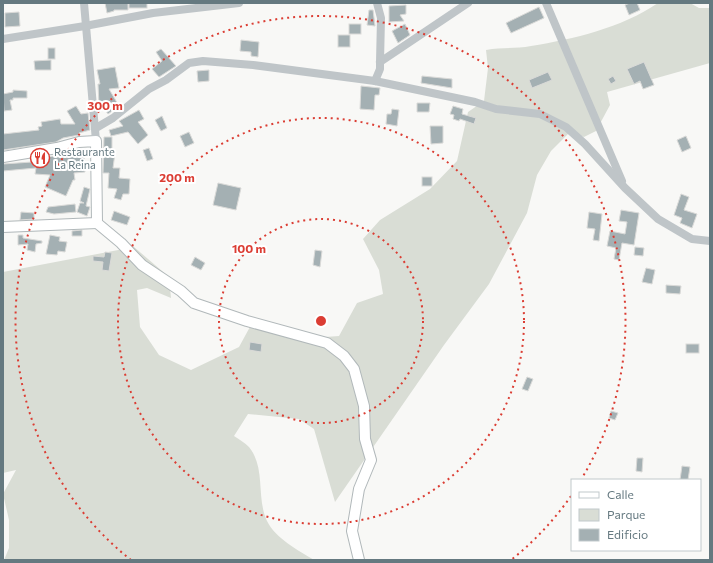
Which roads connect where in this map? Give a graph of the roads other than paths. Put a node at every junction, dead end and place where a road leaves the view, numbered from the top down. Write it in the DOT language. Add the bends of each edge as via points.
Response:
graph roads {
  1 [pos="84,3"];
  2 [pos="238,3"];
  3 [pos="377,3"];
  4 [pos="468,3"];
  5 [pos="546,3"];
  6 [pos="85,26"];
  7 [pos="3,39"];
  8 [pos="380,62"];
  9 [pos="375,81"];
  10 [pos="96,128"];
  11 [pos="96,141"];
  12 [pos="3,157"];
  13 [pos="625,188"];
  14 [pos="97,223"];
  15 [pos="3,227"];
  16 [pos="710,241"];
  17 [pos="359,560"];
  1 -- 6 [label="street"];
  2 -- 6 [label="street" via="153,13"];
  3 -- 8 [label="street" via="381,18"];
  4 -- 8 [label="street"];
  5 -- 13 [label="street"];
  6 -- 7 [label="street"];
  6 -- 10 [label="street"];
  8 -- 9 [label="street"];
  9 -- 10 [label="street" via="253,65 189,63"];
  9 -- 13 [label="street" via="475,102 496,109 540,114 566,127 594,153"];
  10 -- 11 [label="street"];
  11 -- 12 [label="main road"];
  11 -- 14 [label="main road"];
  13 -- 16 [label="street" via="658,219 674,229 692,239"];
  14 -- 15 [label="main road"];
  14 -- 17 [label="main road" via="142,265 181,291 194,303 327,343 344,356 354,369 364,406 365,439 371,460 359,489 352,531"];
}
